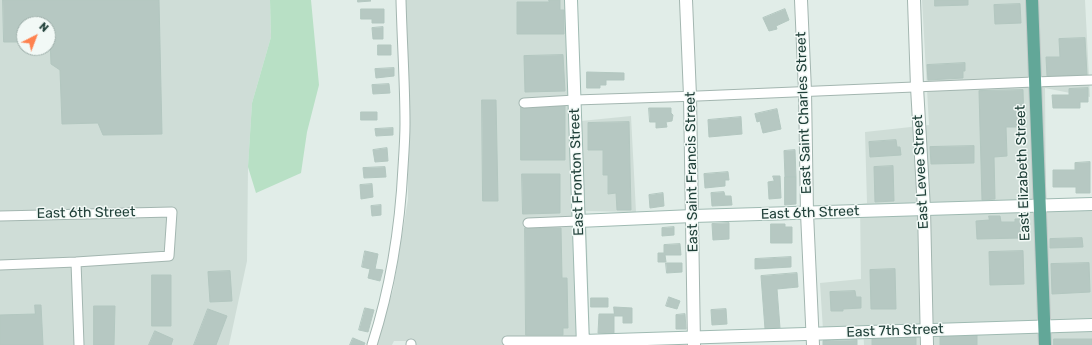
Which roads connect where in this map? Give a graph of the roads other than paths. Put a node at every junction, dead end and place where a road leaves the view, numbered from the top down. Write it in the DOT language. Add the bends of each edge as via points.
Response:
graph roads {
  1 [pos="401,0"];
  2 [pos="571,0"];
  3 [pos="686,0"];
  4 [pos="801,0"];
  5 [pos="914,0"];
  6 [pos="1032,0"];
  7 [pos="1092,80"];
  8 [pos="1034,82"];
  9 [pos="917,87"];
  10 [pos="805,91"];
  11 [pos="690,96"];
  12 [pos="575,100"];
  13 [pos="524,103"];
  14 [pos="1092,204"];
  15 [pos="1039,206"];
  16 [pos="924,209"];
  17 [pos="807,213"];
  18 [pos="0,216"];
  19 [pos="693,216"];
  20 [pos="578,221"];
  21 [pos="528,223"];
  22 [pos="76,262"];
  23 [pos="0,265"];
  24 [pos="1092,325"];
  25 [pos="1044,327"];
  26 [pos="926,330"];
  27 [pos="812,340"];
  28 [pos="507,341"];
  29 [pos="694,341"];
  30 [pos="583,343"];
  31 [pos="79,345"];
  32 [pos="372,345"];
  33 [pos="927,345"];
  34 [pos="1045,345"];
  1 -- 32 [label="street" via="405,125 402,192 392,272"];
  2 -- 12 [label="main road, East Fronton Street"];
  3 -- 11 [label="main road, East Saint Francis Street"];
  4 -- 10 [label="main road, East Saint Charles Street"];
  5 -- 9 [label="main road, East Levee Street"];
  6 -- 8 [label="main road, East Elizabeth Street"];
  7 -- 8 [label="street"];
  8 -- 9 [label="street"];
  8 -- 15 [label="main road, East Elizabeth Street"];
  9 -- 10 [label="street"];
  9 -- 16 [label="main road, East Levee Street"];
  10 -- 11 [label="street"];
  10 -- 17 [label="main road, East Saint Charles Street"];
  11 -- 12 [label="street"];
  11 -- 19 [label="main road, East Saint Francis Street"];
  12 -- 13 [label="street"];
  12 -- 20 [label="main road, East Fronton Street"];
  14 -- 15 [label="main road, East 6th Street"];
  15 -- 16 [label="main road, East 6th Street"];
  15 -- 25 [label="main road, East Elizabeth Street"];
  16 -- 17 [label="main road, East 6th Street"];
  16 -- 26 [label="main road, East Levee Street"];
  17 -- 19 [label="main road, East 6th Street"];
  17 -- 27 [label="main road, East Saint Charles Street"];
  18 -- 22 [label="street, East 6th Street" via="172,212 169,256"];
  19 -- 20 [label="main road, East 6th Street"];
  19 -- 29 [label="main road, East Saint Francis Street"];
  20 -- 21 [label="street, East 6th Street"];
  20 -- 30 [label="main road, East Fronton Street"];
  22 -- 23 [label="street"];
  22 -- 31 [label="street"];
  24 -- 25 [label="main road, East 7th Street"];
  25 -- 26 [label="main road, East 7th Street"];
  25 -- 34 [label="main road, East Elizabeth Street"];
  26 -- 27 [label="main road, East 7th Street"];
  26 -- 33 [label="main road, East Levee Street"];
  27 -- 29 [label="main road, East 7th Street"];
  28 -- 30 [label="street, East 7th Street"];
  29 -- 30 [label="main road, East 7th Street"];
}
